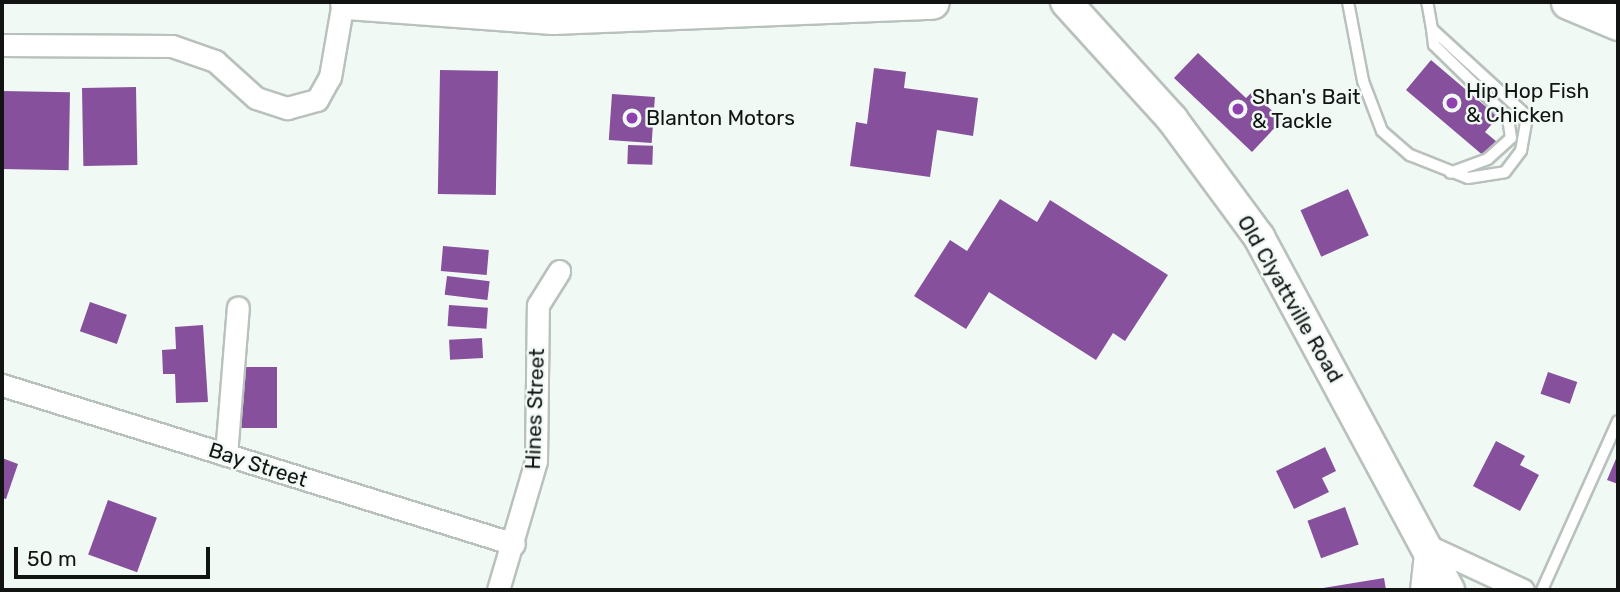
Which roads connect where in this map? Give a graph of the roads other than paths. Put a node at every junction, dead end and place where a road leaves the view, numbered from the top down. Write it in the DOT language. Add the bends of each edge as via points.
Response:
graph roads {
  1 [pos="345,2"];
  2 [pos="932,2"];
  3 [pos="1066,2"];
  4 [pos="1348,2"];
  5 [pos="1427,2"];
  6 [pos="1568,2"];
  7 [pos="762,5"];
  8 [pos="432,6"];
  9 [pos="1618,23"];
  10 [pos="1432,29"];
  11 [pos="2,45"];
  12 [pos="1450,173"];
  13 [pos="559,271"];
  14 [pos="238,307"];
  15 [pos="2,385"];
  16 [pos="1618,421"];
  17 [pos="226,455"];
  18 [pos="514,544"];
  19 [pos="1426,545"];
  20 [pos="498,590"];
  21 [pos="1421,590"];
  22 [pos="1449,590"];
  23 [pos="1523,590"];
  24 [pos="1542,590"];
  1 -- 8 [label="main road"];
  1 -- 11 [label="street" via="330,77 317,100 286,108 256,98 215,61 172,46"];
  2 -- 7 [label="main road"];
  3 -- 19 [label="street, Old Clyattville Road" via="1172,119 1259,237"];
  4 -- 12 [label="lane" via="1363,81 1382,131 1410,155"];
  5 -- 10 [label="lane"];
  6 -- 9 [label="main road"];
  7 -- 8 [label="main road" via="552,18"];
  10 -- 12 [label="lane" via="1434,45 1508,117 1511,138 1488,159"];
  10 -- 12 [label="lane" via="1522,109 1530,127 1505,172 1468,178"];
  13 -- 18 [label="street, Hines Street" via="538,305 536,461"];
  14 -- 17 [label="street"];
  15 -- 17 [label="street, Bay Street"];
  16 -- 24 [label="lane"];
  17 -- 18 [label="street, Bay Street"];
  18 -- 20 [label="street, Hines Street"];
  19 -- 21 [label="street"];
  19 -- 22 [label="street, Old Clyattville Road"];
  19 -- 23 [label="street"];
}
